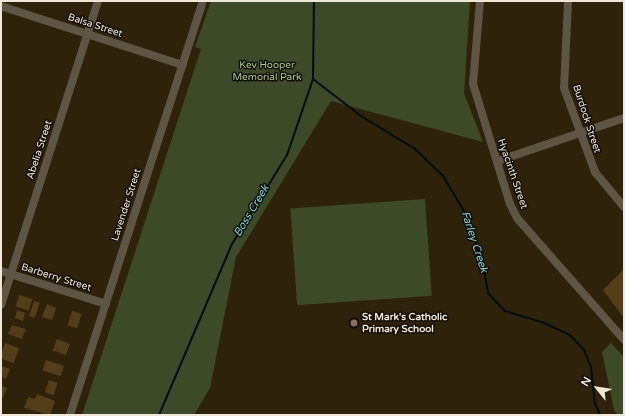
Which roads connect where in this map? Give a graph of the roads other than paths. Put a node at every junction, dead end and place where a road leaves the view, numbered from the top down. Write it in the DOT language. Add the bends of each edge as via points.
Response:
graph roads {
  1 [pos="98,1"];
  2 [pos="203,1"];
  3 [pos="480,1"];
  4 [pos="568,1"];
  5 [pos="1,6"];
  6 [pos="87,34"];
  7 [pos="182,65"];
  8 [pos="624,118"];
  9 [pos="580,134"];
  10 [pos="498,161"];
  11 [pos="624,207"];
  12 [pos="1,271"];
  13 [pos="11,275"];
  14 [pos="106,304"];
  15 [pos="1,305"];
  16 [pos="624,340"];
  17 [pos="70,415"];
  1 -- 6 [label="street, Abelia Street"];
  2 -- 7 [label="street, Lavender Street"];
  3 -- 10 [label="street, Hyacinth Street" via="473,84"];
  4 -- 9 [label="street, Burdock Street" via="564,88"];
  5 -- 6 [label="street, Balsa Street"];
  6 -- 7 [label="street, Balsa Street"];
  6 -- 13 [label="street, Abelia Street"];
  7 -- 14 [label="street, Lavender Street"];
  8 -- 9 [label="street"];
  9 -- 10 [label="street"];
  9 -- 11 [label="street, Burdock Street" via="595,172"];
  10 -- 16 [label="street, Hyacinth Street" via="517,218"];
  12 -- 13 [label="street, Barberry Street"];
  13 -- 14 [label="street, Barberry Street"];
  13 -- 15 [label="street, Abelia Street"];
  14 -- 17 [label="street, Lavender Street"];
}
